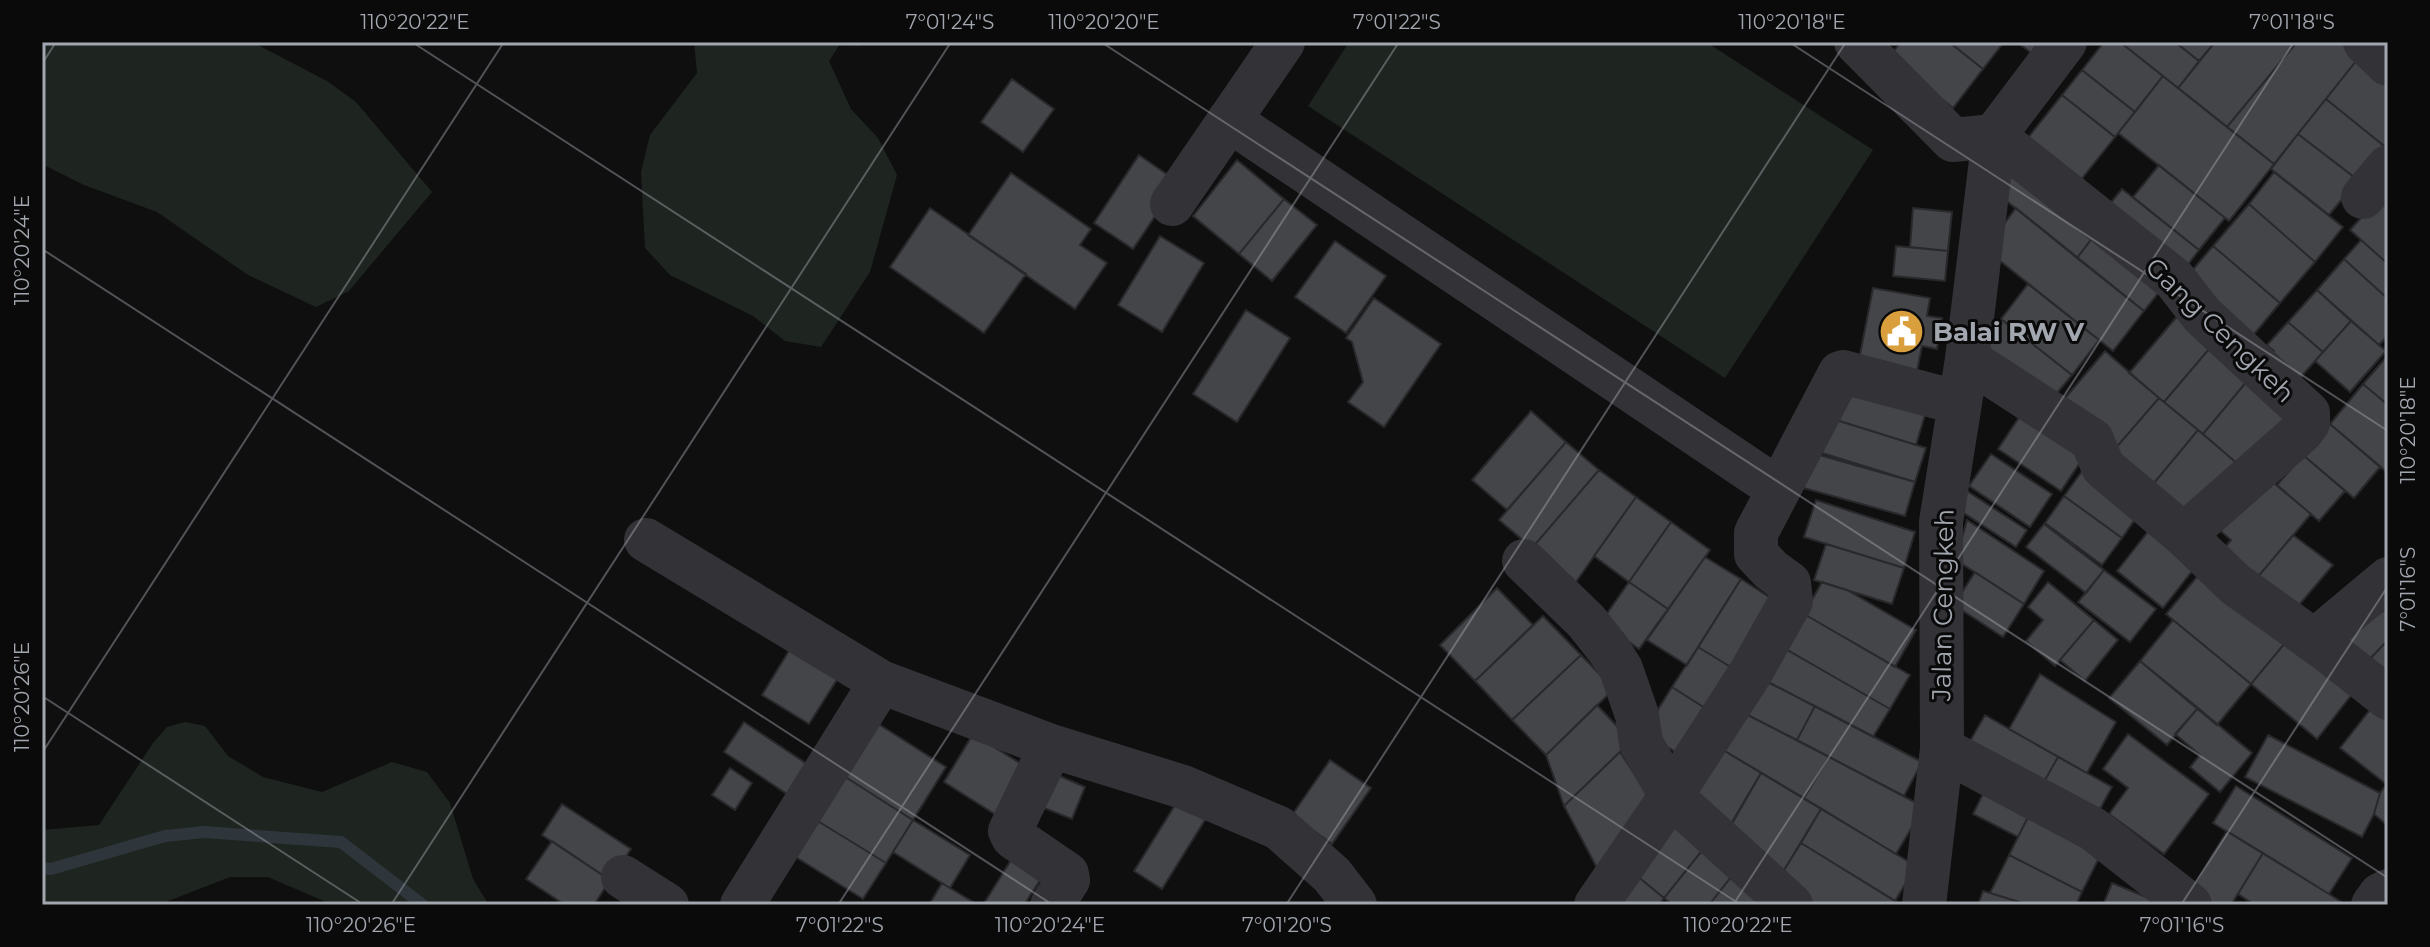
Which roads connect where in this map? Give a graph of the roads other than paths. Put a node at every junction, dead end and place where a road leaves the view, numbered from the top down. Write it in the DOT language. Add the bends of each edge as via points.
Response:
graph roads {
  1 [pos="1283,42"];
  2 [pos="1856,42"];
  3 [pos="2065,42"];
  4 [pos="2365,42"];
  5 [pos="2388,64"];
  6 [pos="1229,120"];
  7 [pos="1994,136"];
  8 [pos="1172,204"];
  9 [pos="1967,359"];
  10 [pos="1960,403"];
  11 [pos="1778,489"];
  12 [pos="2184,535"];
  13 [pos="646,540"];
  14 [pos="1524,561"];
  15 [pos="2388,579"];
  16 [pos="2314,641"];
  17 [pos="881,682"];
  18 [pos="2388,698"];
  19 [pos="1051,746"];
  20 [pos="1942,749"];
  21 [pos="1671,796"];
  22 [pos="623,877"];
  23 [pos="2388,891"];
  24 [pos="667,905"];
  25 [pos="742,905"];
  26 [pos="1052,905"];
  27 [pos="1355,905"];
  28 [pos="1596,905"];
  29 [pos="1791,905"];
  30 [pos="1924,905"];
  31 [pos="2190,905"];
  32 [pos="2373,905"];
  1 -- 6 [label="street"];
  2 -- 7 [label="street" via="1953,140"];
  3 -- 7 [label="street"];
  4 -- 5 [label="street"];
  6 -- 8 [label="street"];
  6 -- 11 [label="street"];
  7 -- 9 [label="street, Jalan Cengkeh"];
  7 -- 12 [label="street, Gang Cengkeh" via="2174,279 2202,315 2308,413 2301,432"];
  9 -- 10 [label="street, Jalan Cengkeh"];
  9 -- 12 [label="street" via="2092,440 2103,467"];
  10 -- 11 [label="street" via="1840,373"];
  10 -- 20 [label="street, Jalan Cengkeh" via="1941,522"];
  11 -- 21 [label="street" via="1754,543 1756,554 1789,583 1791,601"];
  12 -- 16 [label="street" via="2235,584"];
  13 -- 17 [label="street"];
  14 -- 21 [label="street" via="1586,621 1621,669 1641,743"];
  15 -- 16 [label="street"];
  16 -- 18 [label="street"];
  17 -- 19 [label="street"];
  17 -- 25 [label="street"];
  19 -- 26 [label="street" via="1010,831 1067,874"];
  19 -- 27 [label="street" via="1183,787 1279,828 1332,875"];
  20 -- 30 [label="street, Jalan Cengkeh"];
  20 -- 31 [label="street" via="2093,829"];
  21 -- 28 [label="street"];
  21 -- 29 [label="street"];
  22 -- 24 [label="street"];
  23 -- 32 [label="street"];
}
